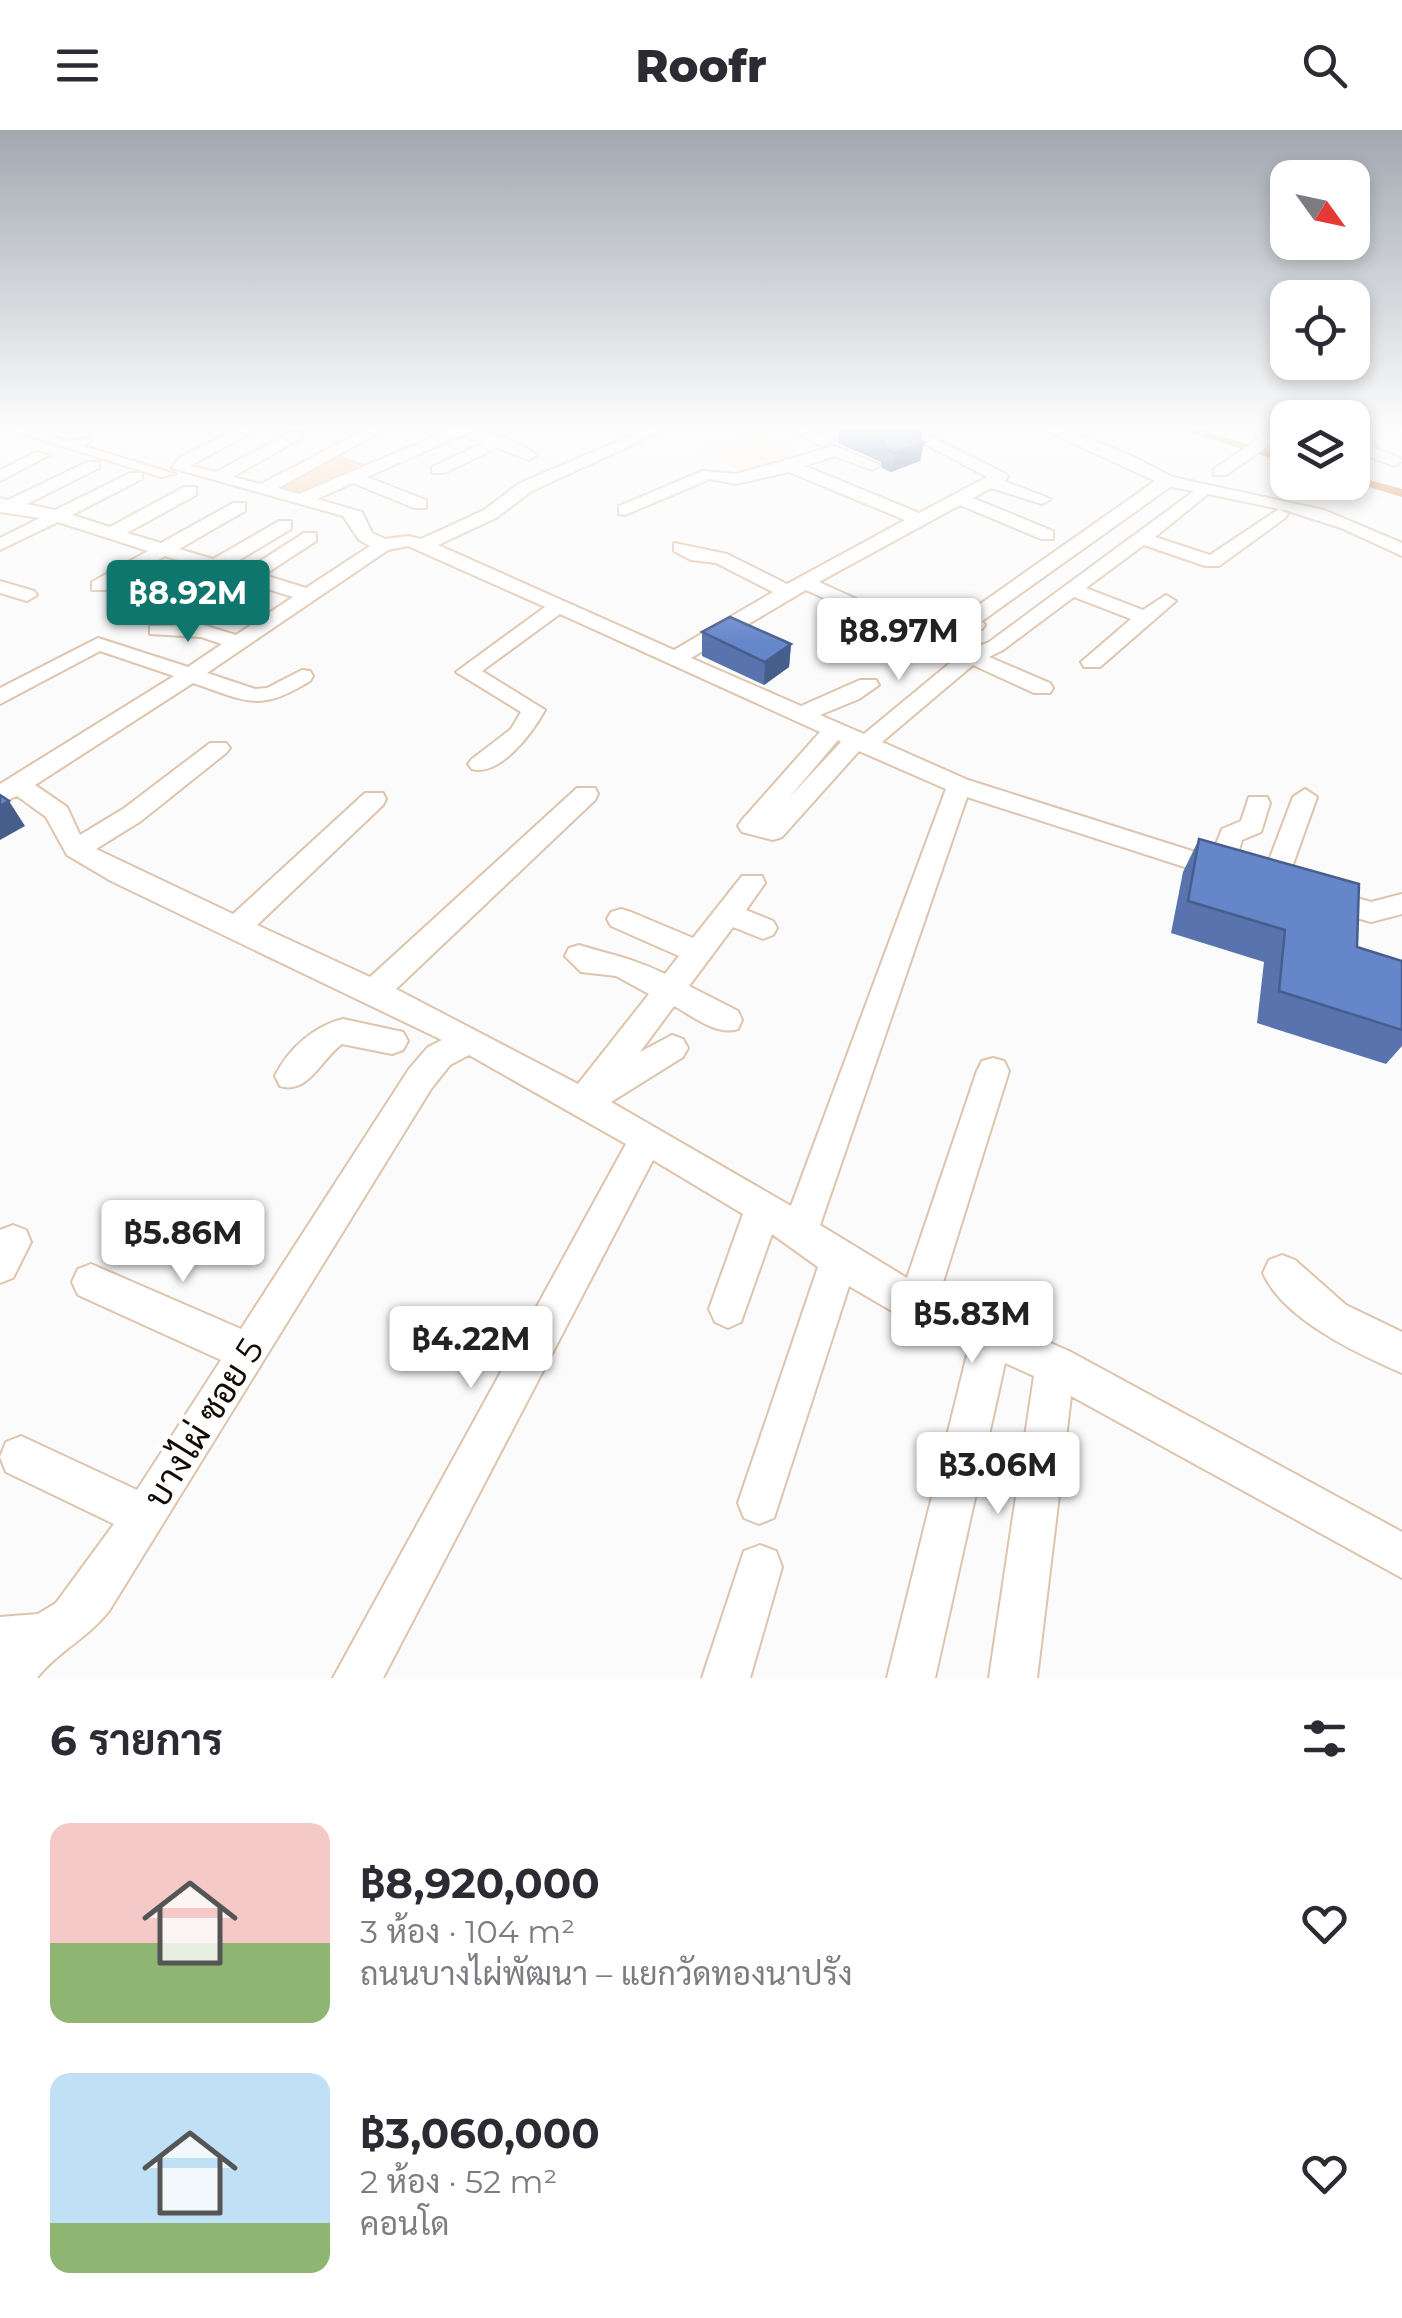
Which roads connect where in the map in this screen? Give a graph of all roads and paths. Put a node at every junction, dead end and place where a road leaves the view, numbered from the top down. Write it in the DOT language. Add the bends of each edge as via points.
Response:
graph roads {
  1 [pos="90,499"];
  2 [pos="175,499"];
  3 [pos="308,499"];
  4 [pos="408,499"];
  5 [pos="509,499"];
  6 [pos="650,499"];
  7 [pos="870,499"];
  8 [pos="961,499"];
  9 [pos="1143,499"];
  10 [pos="1194,499"];
  11 [pos="1247,499"];
  12 [pos="420,504"];
  13 [pos="3,506"];
  14 [pos="239,507"];
  15 [pos="625,510"];
  16 [pos="1279,514"];
  17 [pos="56,516"];
  18 [pos="918,520"];
  19 [pos="284,525"];
  20 [pos="111,534"];
  21 [pos="1047,535"];
  22 [pos="310,536"];
  23 [pos="1141,538"];
  24 [pos="0,545"];
  25 [pos="383,545"];
  26 [pos="422,546"];
  27 [pos="680,547"];
  28 [pos="163,550"];
  29 [pos="1402,550"];
  30 [pos="215,566"];
  31 [pos="248,576"];
  32 [pos="98,586"];
  33 [pos="813,586"];
  34 [pos="0,587"];
  35 [pos="1074,590"];
  36 [pos="787,592"];
  37 [pos="27,595"];
  38 [pos="307,595"];
  39 [pos="1166,601"];
  40 [pos="154,602"];
  41 [pos="559,606"];
  42 [pos="940,610"];
  43 [pos="1146,618"];
  44 [pos="157,630"];
  45 [pos="238,642"];
  46 [pos="970,656"];
  47 [pos="672,660"];
  48 [pos="1092,662"];
  49 [pos="188,676"];
  50 [pos="302,676"];
  51 [pos="837,677"];
  52 [pos="868,685"];
  53 [pos="1042,688"];
  54 [pos="0,697"];
  55 [pos="814,708"];
  56 [pos="851,738"];
  57 [pos="218,748"];
  58 [pos="480,764"];
  59 [pos="959,786"];
  60 [pos="9,790"];
  61 [pos="586,794"];
  62 [pos="1305,797"];
  63 [pos="374,799"];
  64 [pos="1258,804"];
  65 [pos="76,850"];
  66 [pos="1220,869"];
  67 [pos="752,884"];
  68 [pos="1272,884"];
  69 [pos="1402,904"];
  70 [pos="728,914"];
  71 [pos="621,919"];
  72 [pos="762,928"];
  73 [pos="234,929"];
  74 [pos="698,952"];
  75 [pos="579,956"];
  76 [pos="373,992"];
  77 [pos="668,992"];
  78 [pos="422,1014"];
  79 [pos="727,1020"];
  80 [pos="392,1041"];
  81 [pos="455,1048"];
  82 [pos="672,1048"];
  83 [pos="993,1072"];
  84 [pos="291,1076"];
  85 [pos="581,1104"];
  86 [pos="648,1138"];
  87 [pos="763,1207"];
  88 [pos="800,1232"];
  89 [pos="840,1260"];
  90 [pos="1282,1273"];
  91 [pos="91,1282"];
  92 [pos="916,1304"];
  93 [pos="728,1309"];
  94 [pos="991,1337"];
  95 [pos="248,1352"];
  96 [pos="1402,1353"];
  97 [pos="1055,1365"];
  98 [pos="20,1457"];
  99 [pos="759,1503"];
  100 [pos="145,1516"];
  101 [pos="1402,1556"];
  102 [pos="760,1567"];
  103 [pos="18,1641"];
  104 [pos="7,1678"];
  105 [pos="357,1678"];
  106 [pos="726,1678"];
  107 [pos="911,1678"];
  108 [pos="1013,1678"];
  1 -- 17 [label="street"];
  2 -- 20 [label="street"];
  3 -- 25 [label="street" via="356,516 364,536"];
  4 -- 12 [label="street"];
  5 -- 26 [label="street"];
  6 -- 15 [label="street"];
  7 -- 18 [label="street"];
  8 -- 18 [label="street"];
  8 -- 21 [label="street"];
  9 -- 42 [label="street" via="971,624"];
  10 -- 23 [label="street"];
  11 -- 29 [label="street" via="1346,522"];
  13 -- 17 [label="street"];
  14 -- 28 [label="street"];
  16 -- 23 [label="street" via="1212,562"];
  17 -- 20 [label="street"];
  17 -- 24 [label="street"];
  18 -- 36 [label="street"];
  19 -- 30 [label="street"];
  20 -- 28 [label="street"];
  22 -- 31 [label="street"];
  23 -- 35 [label="street"];
  25 -- 26 [label="street"];
  25 -- 38 [label="street"];
  26 -- 41 [label="street"];
  27 -- 36 [label="street" via="720,558"];
  28 -- 30 [label="street"];
  28 -- 32 [label="street"];
  30 -- 31 [label="street"];
  30 -- 40 [label="street"];
  31 -- 38 [label="street"];
  33 -- 46 [label="street"];
  34 -- 37 [label="street"];
  35 -- 43 [label="street"];
  35 -- 46 [label="street" via="996,646"];
  36 -- 47 [label="street"];
  38 -- 45 [label="street"];
  39 -- 43 [label="street"];
  41 -- 47 [label="street"];
  41 -- 58 [label="street" via="467,672 534,710 520,734"];
  43 -- 48 [label="street"];
  44 -- 45 [label="street" via="202,631"];
  45 -- 49 [label="street"];
  46 -- 53 [label="street"];
  46 -- 56 [label="street"];
  47 -- 55 [label="street"];
  49 -- 50 [label="street" via="264,696"];
  49 -- 54 [label="street" via="98,644"];
  49 -- 60 [label="street"];
  51 -- 55 [label="street" via="838,685"];
  52 -- 55 [label="street" via="842,703"];
  55 -- 56 [label="street"];
  56 -- 59 [label="street"];
  57 -- 65 [label="street"];
  59 -- 66 [label="street"];
  59 -- 88 [label="street"];
  60 -- 65 [label="street" via="58,813"];
  61 -- 76 [label="street"];
  62 -- 68 [label="street"];
  63 -- 73 [label="street"];
  64 -- 66 [label="street" via="1252,826 1231,835"];
  65 -- 73 [label="street"];
  66 -- 68 [label="street"];
  67 -- 70 [label="street"];
  68 -- 69 [label="street" via="1371,912"];
  70 -- 72 [label="street"];
  70 -- 74 [label="street"];
  71 -- 74 [label="street"];
  73 -- 76 [label="street"];
  74 -- 77 [label="street"];
  75 -- 77 [label="street" via="592,964 620,965"];
  76 -- 78 [label="street"];
  77 -- 79 [label="street"];
  77 -- 85 [label="street"];
  78 -- 80 [label="street"];
  78 -- 81 [label="street"];
  80 -- 81 [label="street"];
  80 -- 84 [label="street" via="349,1028 330,1032"];
  81 -- 85 [label="street"];
  81 -- 95 [label="street, บางไผ่ ซอย 5" via="420,1080"];
  82 -- 85 [label="street"];
  83 -- 92 [label="street"];
  85 -- 86 [label="street"];
  86 -- 87 [label="street"];
  86 -- 105 [label="street"];
  87 -- 88 [label="street"];
  87 -- 93 [label="street"];
  88 -- 89 [label="street"];
  89 -- 92 [label="street"];
  89 -- 99 [label="street"];
  90 -- 96 [label="street" via="1333,1318"];
  91 -- 95 [label="street"];
  92 -- 94 [label="street"];
  94 -- 97 [label="street"];
  94 -- 107 [label="street"];
  95 -- 100 [label="street, บางไผ่ ซอย 5"];
  97 -- 101 [label="street"];
  97 -- 108 [label="street"];
  98 -- 100 [label="street"];
  100 -- 103 [label="street, บางไผ่ ซอย 5" via="70,1625"];
  102 -- 106 [label="street"];
  103 -- 104 [label="street, บางไผ่ ซอย 5"];
}
